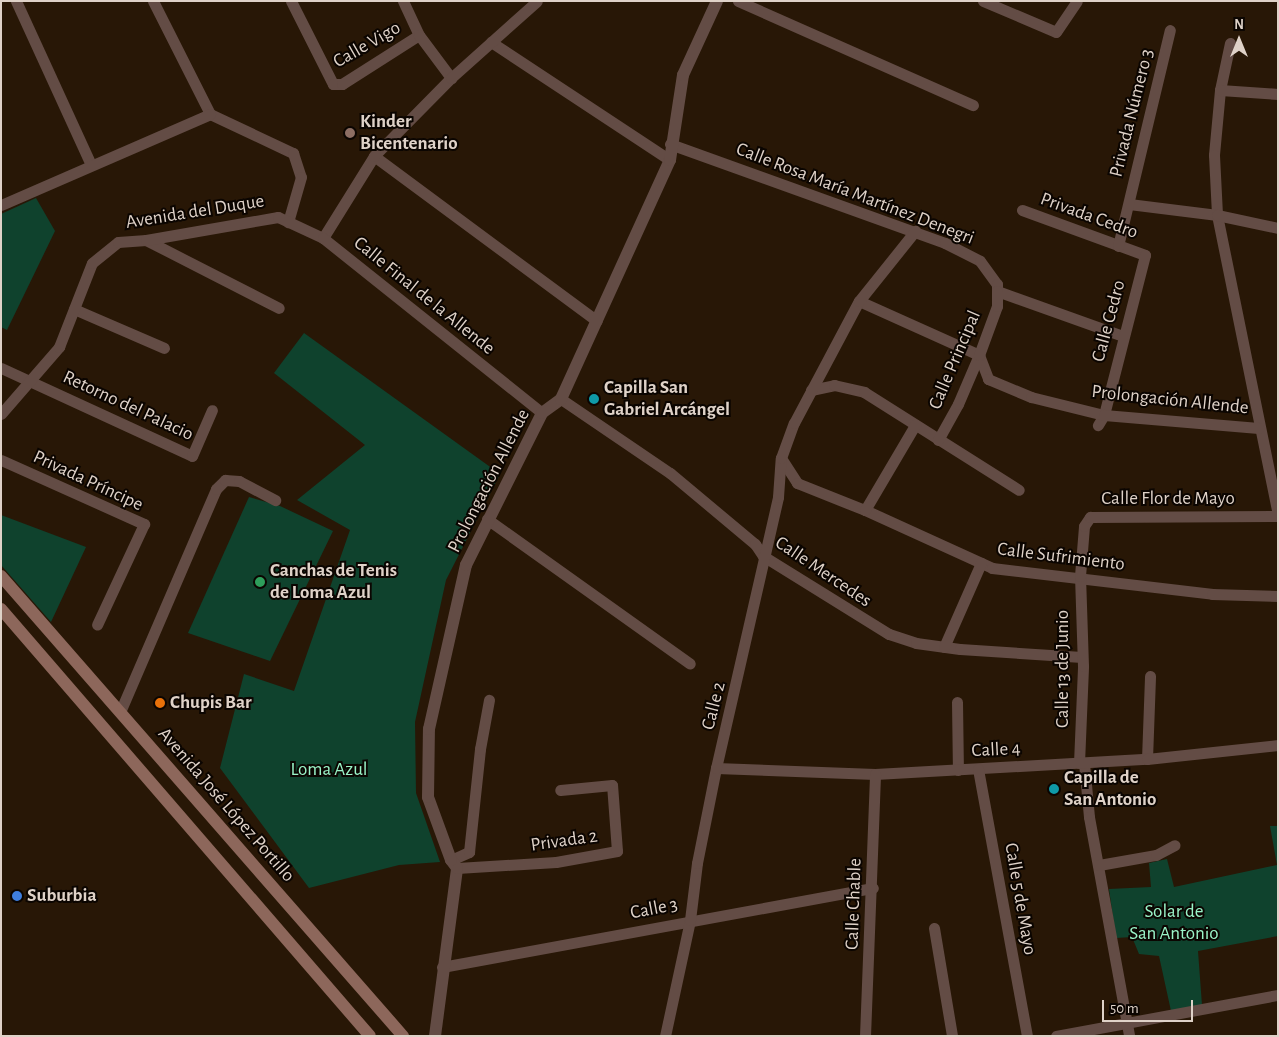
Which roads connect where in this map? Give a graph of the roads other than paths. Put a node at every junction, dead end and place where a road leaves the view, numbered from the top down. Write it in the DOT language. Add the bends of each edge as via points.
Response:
graph roads {
  1 [pos="16,1"];
  2 [pos="153,1"];
  3 [pos="291,1"];
  4 [pos="403,1"];
  5 [pos="537,1"];
  6 [pos="718,1"];
  7 [pos="738,1"];
  8 [pos="983,1"];
  9 [pos="1077,1"];
  10 [pos="525,6"];
  11 [pos="1170,30"];
  12 [pos="419,35"];
  13 [pos="491,42"];
  14 [pos="1230,43"];
  15 [pos="451,78"];
  16 [pos="1220,90"];
  17 [pos="1278,94"];
  18 [pos="972,105"];
  19 [pos="210,114"];
  20 [pos="670,144"];
  21 [pos="374,156"];
  22 [pos="670,160"];
  23 [pos="91,165"];
  24 [pos="1129,204"];
  25 [pos="1,205"];
  26 [pos="1022,210"];
  27 [pos="1217,215"];
  28 [pos="283,219"];
  29 [pos="1278,228"];
  30 [pos="915,232"];
  31 [pos="323,238"];
  32 [pos="146,240"];
  33 [pos="1118,246"];
  34 [pos="1145,255"];
  35 [pos="997,291"];
  36 [pos="859,301"];
  37 [pos="279,308"];
  38 [pos="74,309"];
  39 [pos="596,321"];
  40 [pos="1123,336"];
  41 [pos="164,348"];
  42 [pos="979,355"];
  43 [pos="1,368"];
  44 [pos="31,381"];
  45 [pos="811,390"];
  46 [pos="561,399"];
  47 [pos="212,410"];
  48 [pos="542,413"];
  49 [pos="1,414"];
  50 [pos="1101,420"];
  51 [pos="915,425"];
  52 [pos="1258,428"];
  53 [pos="938,440"];
  54 [pos="781,458"];
  55 [pos="1,460"];
  56 [pos="1019,490"];
  57 [pos="275,500"];
  58 [pos="865,510"];
  59 [pos="1278,515"];
  60 [pos="487,519"];
  61 [pos="763,556"];
  62 [pos="981,562"];
  63 [pos="1,576"];
  64 [pos="1080,576"];
  65 [pos="1278,596"];
  66 [pos="1,609"];
  67 [pos="97,625"];
  68 [pos="944,647"];
  69 [pos="1082,657"];
  70 [pos="690,664"];
  71 [pos="1150,676"];
  72 [pos="489,700"];
  73 [pos="957,702"];
  74 [pos="120,712"];
  75 [pos="1278,745"];
  76 [pos="1147,759"];
  77 [pos="1082,763"];
  78 [pos="716,768"];
  79 [pos="978,768"];
  80 [pos="958,770"];
  81 [pos="875,774"];
  82 [pos="560,790"];
  83 [pos="1175,845"];
  84 [pos="454,864"];
  85 [pos="1099,865"];
  86 [pos="873,888"];
  87 [pos="690,920"];
  88 [pos="934,928"];
  89 [pos="442,968"];
  90 [pos="1278,995"];
  91 [pos="1127,1023"];
  92 [pos="370,1036"];
  93 [pos="403,1036"];
  94 [pos="435,1036"];
  95 [pos="665,1036"];
  96 [pos="865,1036"];
  97 [pos="952,1036"];
  98 [pos="1027,1036"];
  99 [pos="1056,1036"];
  100 [pos="1129,1036"];
  1 -- 23 [label="street"];
  2 -- 19 [label="street"];
  3 -- 12 [label="street, Calle Vigo" via="332,84 342,84"];
  4 -- 12 [label="street"];
  5 -- 10 [label="street"];
  6 -- 20 [label="street, Prolongación Allende" via="683,75"];
  7 -- 18 [label="street"];
  8 -- 9 [label="street" via="1056,32"];
  10 -- 13 [label="street"];
  11 -- 24 [label="street, Privada Número 3"];
  12 -- 15 [label="street"];
  13 -- 15 [label="street"];
  13 -- 22 [label="street"];
  14 -- 16 [label="street, Prolongación Allende"];
  15 -- 21 [label="street"];
  16 -- 17 [label="street"];
  16 -- 27 [label="street, Prolongación Allende" via="1214,155"];
  19 -- 23 [label="street"];
  19 -- 28 [label="street" via="293,154 301,177"];
  20 -- 22 [label="street, Prolongación Allende"];
  20 -- 30 [label="street, Calle Rosa María Martínez Denegri"];
  21 -- 31 [label="street"];
  21 -- 39 [label="street"];
  22 -- 39 [label="street, Prolongación Allende"];
  23 -- 25 [label="street"];
  24 -- 27 [label="street"];
  24 -- 33 [label="street, Privada Número 3"];
  26 -- 33 [label="street, Privada Cedro"];
  27 -- 29 [label="street"];
  27 -- 52 [label="street, Prolongación Allende"];
  28 -- 31 [label="street, Calle Final de la Allende"];
  28 -- 32 [label="street, Avenida del Duque"];
  30 -- 35 [label="street, Calle Rosa María Martínez Denegri" via="980,261 997,284"];
  30 -- 36 [label="street, Calle 2"];
  31 -- 48 [label="street, Calle Final de la Allende"];
  32 -- 37 [label="street"];
  32 -- 38 [label="street, Avenida del Duque" via="118,242 92,263"];
  33 -- 34 [label="street, Privada Cedro"];
  34 -- 40 [label="street, Calle Cedro"];
  35 -- 40 [label="street"];
  35 -- 42 [label="street, Calle Principal" via="998,306"];
  36 -- 42 [label="street"];
  36 -- 45 [label="street, Calle 2" via="836,350"];
  38 -- 41 [label="street"];
  38 -- 44 [label="street, Avenida del Duque" via="59,347"];
  39 -- 46 [label="street, Prolongación Allende"];
  40 -- 50 [label="street, Calle Cedro"];
  42 -- 50 [label="street, Prolongación Allende" via="988,378 1031,397"];
  42 -- 53 [label="street, Calle Principal"];
  43 -- 44 [label="street"];
  44 -- 47 [label="street, Retorno del Palacio" via="192,456"];
  44 -- 49 [label="street, Avenida del Duque"];
  45 -- 51 [label="street" via="834,385 864,392"];
  45 -- 54 [label="street, Calle 2"];
  46 -- 48 [label="street, Prolongación Allende"];
  46 -- 61 [label="street, Calle Mercedes" via="670,473 754,544"];
  48 -- 60 [label="street, Prolongación Allende"];
  50 -- 52 [label="street, Prolongación Allende"];
  51 -- 53 [label="street"];
  51 -- 58 [label="street, Calle Principal"];
  52 -- 59 [label="street, Prolongación Allende"];
  53 -- 56 [label="street"];
  54 -- 58 [label="street, Calle Sufrimiento" via="798,483"];
  54 -- 61 [label="street, Calle 2" via="778,497"];
  55 -- 67 [label="street, Privada Príncipe" via="144,524"];
  57 -- 74 [label="street" via="239,481 225,480 216,489"];
  58 -- 62 [label="street, Calle Sufrimiento"];
  59 -- 64 [label="street, Calle Flor de Mayo" via="1090,517 1084,526"];
  60 -- 70 [label="street"];
  60 -- 84 [label="street, Prolongación Allende" via="466,564 429,729 428,797"];
  61 -- 68 [label="street, Calle Mercedes" via="889,634"];
  61 -- 78 [label="street, Calle 2" via="755,608"];
  62 -- 64 [label="street, Calle Sufrimiento" via="992,568"];
  62 -- 68 [label="street"];
  63 -- 74 [label="main road, Avenida José López Portillo"];
  64 -- 65 [label="street, Calle Sufrimiento" via="1212,594"];
  64 -- 69 [label="street, Calle 13 de Junio"];
  66 -- 92 [label="main road"];
  68 -- 69 [label="street, Calle Mercedes"];
  69 -- 77 [label="street, Calle 13 de Junio"];
  71 -- 76 [label="street"];
  72 -- 84 [label="street" via="480,749 469,852"];
  73 -- 80 [label="street"];
  74 -- 93 [label="main road, Avenida José López Portillo"];
  75 -- 76 [label="street, Calle 4"];
  76 -- 77 [label="street, Calle 4"];
  77 -- 79 [label="street, Calle 4"];
  77 -- 85 [label="street, Calle 13 de Junio"];
  78 -- 81 [label="street, Calle 4"];
  78 -- 87 [label="street, Calle 2" via="697,862"];
  79 -- 80 [label="street, Calle 4"];
  79 -- 98 [label="street, Calle 5 de Mayo"];
  80 -- 81 [label="street, Calle 4"];
  81 -- 86 [label="street, Calle Chable"];
  82 -- 84 [label="street, Privada 2" via="612,785 618,851 556,862"];
  83 -- 85 [label="street" via="1156,855"];
  84 -- 89 [label="street, Prolongación Allende"];
  85 -- 91 [label="street, Calle 13 de Junio"];
  86 -- 87 [label="street, Calle 3"];
  86 -- 96 [label="street, Calle Chable"];
  87 -- 89 [label="street, Calle 3"];
  87 -- 95 [label="street, Calle 2"];
  88 -- 97 [label="street"];
  89 -- 94 [label="street, Prolongación Allende"];
  90 -- 91 [label="street"];
  91 -- 99 [label="street"];
  91 -- 100 [label="street, Calle 13 de Junio"];
}
